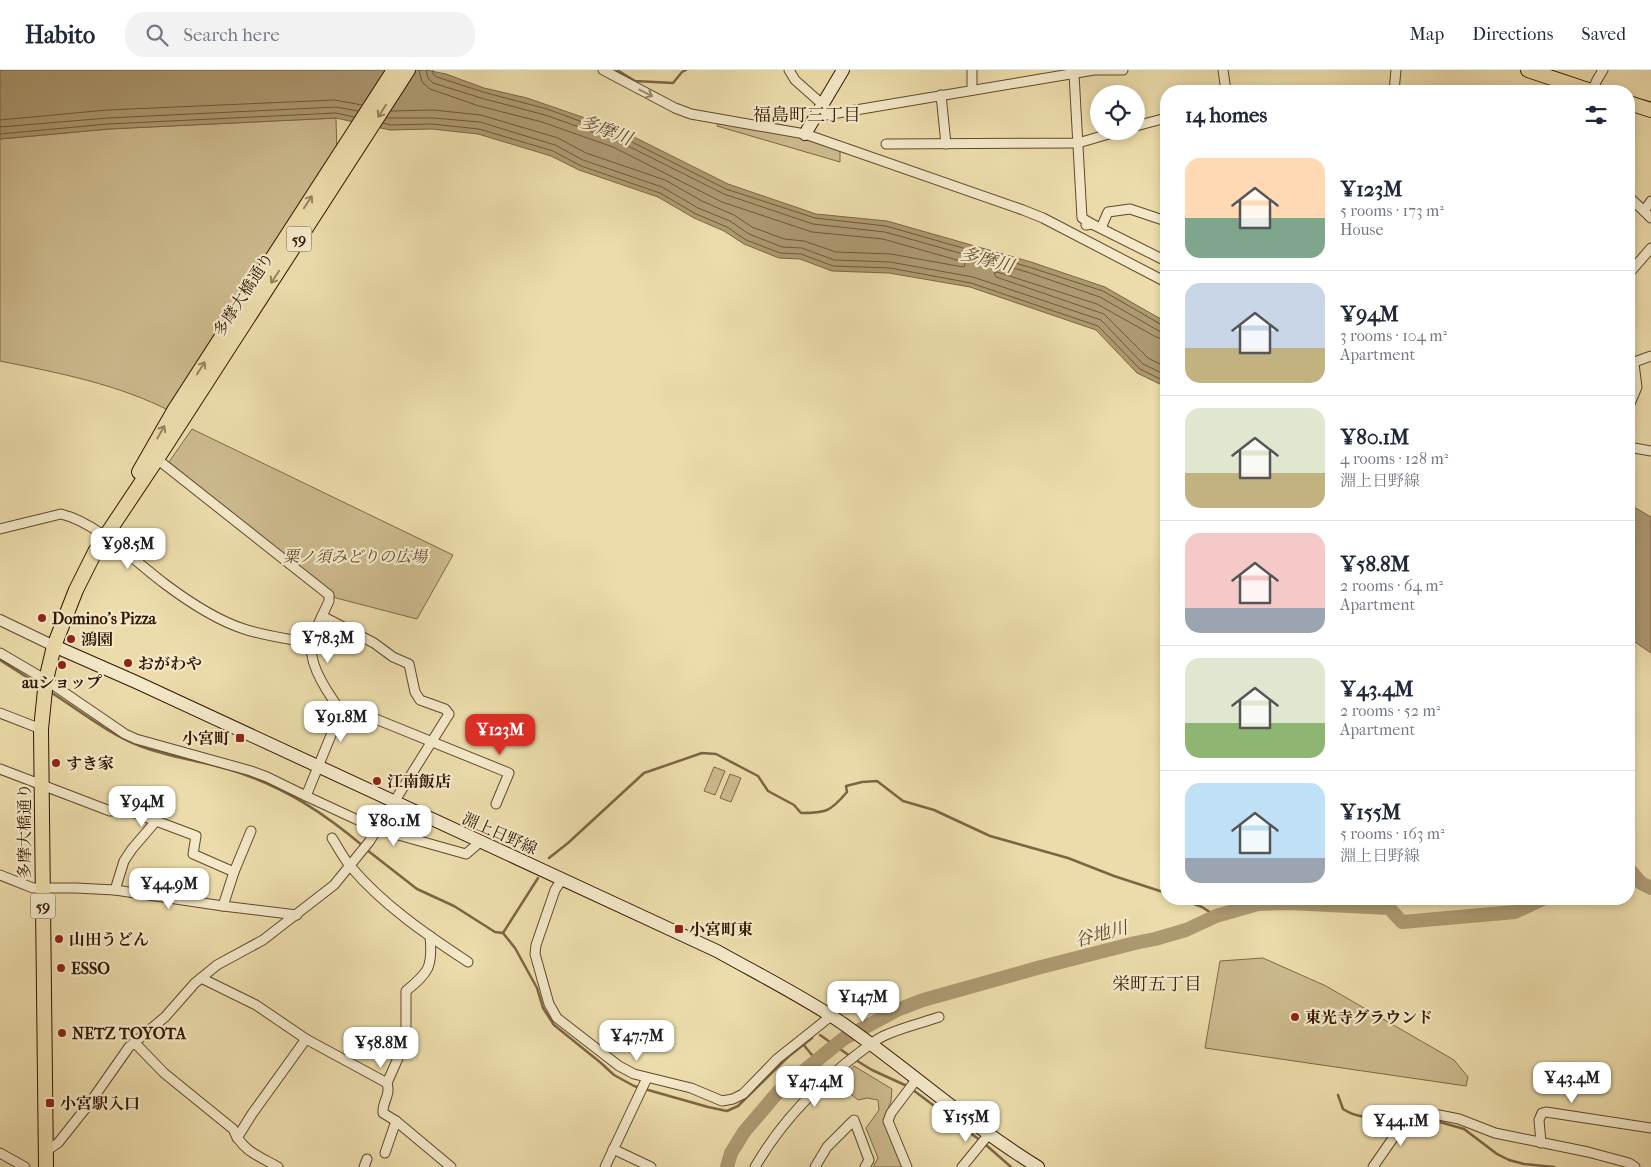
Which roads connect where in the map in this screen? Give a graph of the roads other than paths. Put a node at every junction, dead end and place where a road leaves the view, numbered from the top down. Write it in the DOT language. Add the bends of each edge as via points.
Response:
graph roads {
  1 [pos="394,70"];
  2 [pos="408,70"];
  3 [pos="603,70"];
  4 [pos="789,70"];
  5 [pos="843,70"];
  6 [pos="972,70"];
  7 [pos="1123,70"];
  8 [pos="1223,70"];
  9 [pos="1396,70"];
  10 [pos="1528,70"];
  11 [pos="1603,70"];
  12 [pos="616,74"];
  13 [pos="1074,74"];
  14 [pos="1225,85"];
  15 [pos="1395,85"];
  16 [pos="1574,85"];
  17 [pos="1595,85"];
  18 [pos="972,90"];
  19 [pos="941,95"];
  20 [pos="822,104"];
  21 [pos="1635,105"];
  22 [pos="1651,110"];
  23 [pos="814,117"];
  24 [pos="1160,120"];
  25 [pos="1145,124"];
  26 [pos="805,134"];
  27 [pos="1090,139"];
  28 [pos="1078,143"];
  29 [pos="886,144"];
  30 [pos="946,144"];
  31 [pos="1651,201"];
  32 [pos="1635,203"];
  33 [pos="1644,211"];
  34 [pos="1160,217"];
  35 [pos="1651,218"];
  36 [pos="1101,228"];
  37 [pos="1651,248"];
  38 [pos="1160,258"];
  39 [pos="1635,265"];
  40 [pos="1160,279"];
  41 [pos="1651,356"];
  42 [pos="1635,363"];
  43 [pos="1635,378"];
  44 [pos="1635,392"];
  45 [pos="1635,448"];
  46 [pos="1651,451"];
  47 [pos="157,459"];
  48 [pos="0,529"];
  49 [pos="105,536"];
  50 [pos="322,616"];
  51 [pos="0,620"];
  52 [pos="312,643"];
  53 [pos="54,646"];
  54 [pos="0,652"];
  55 [pos="46,680"];
  56 [pos="341,711"];
  57 [pos="0,713"];
  58 [pos="41,729"];
  59 [pos="432,742"];
  60 [pos="318,767"];
  61 [pos="0,769"];
  62 [pos="41,785"];
  63 [pos="306,796"];
  64 [pos="394,802"];
  65 [pos="496,804"];
  66 [pos="156,821"];
  67 [pos="377,829"];
  68 [pos="251,831"];
  69 [pos="332,838"];
  70 [pos="480,842"];
  71 [pos="349,865"];
  72 [pos="234,872"];
  73 [pos="0,875"];
  74 [pos="562,879"];
  75 [pos="42,888"];
  76 [pos="115,890"];
  77 [pos="223,906"];
  78 [pos="297,914"];
  79 [pos="430,936"];
  80 [pos="468,962"];
  81 [pos="201,978"];
  82 [pos="831,1016"];
  83 [pos="939,1017"];
  84 [pos="306,1039"];
  85 [pos="134,1042"];
  86 [pos="869,1044"];
  87 [pos="916,1080"];
  88 [pos="387,1083"];
  89 [pos="644,1085"];
  90 [pos="396,1121"];
  91 [pos="1651,1128"];
  92 [pos="989,1134"];
  93 [pos="236,1138"];
  94 [pos="1541,1143"];
  95 [pos="613,1149"];
  96 [pos="46,1151"];
  97 [pos="0,1152"];
  98 [pos="385,1153"];
  99 [pos="25,1167"];
  100 [pos="46,1167"];
  101 [pos="278,1167"];
  102 [pos="451,1167"];
  103 [pos="605,1167"];
  104 [pos="651,1167"];
  105 [pos="755,1167"];
  106 [pos="815,1167"];
  107 [pos="865,1167"];
  108 [pos="907,1167"];
  109 [pos="962,1167"];
  110 [pos="1038,1167"];
  111 [pos="1373,1167"];
  112 [pos="1635,1167"];
  49 -- 1 [label="main road, 多摩大橋通り / 59, one-way" via="175,409"];
  2 -- 47 [label="main road, 多摩大橋通り / 59, one-way"];
  3 -- 12 [label="street"];
  4 -- 20 [label="street" via="795,80"];
  5 -- 20 [label="main road"];
  6 -- 18 [label="street"];
  7 -- 13 [label="street"];
  8 -- 14 [label="street"];
  9 -- 15 [label="street"];
  10 -- 16 [label="main road"];
  11 -- 17 [label="street"];
  12 -- 26 [label="street, one-way" via="691,114"];
  13 -- 18 [label="street"];
  13 -- 28 [label="street"];
  18 -- 19 [label="street"];
  19 -- 23 [label="street"];
  19 -- 30 [label="street"];
  20 -- 23 [label="main road"];
  21 -- 22 [label="main road"];
  23 -- 26 [label="main road"];
  24 -- 25 [label="street"];
  26 -- 40 [label="street" via="1044,218"];
  27 -- 28 [label="street"];
  28 -- 30 [label="street"];
  28 -- 36 [label="street" via="1082,218"];
  29 -- 30 [label="street"];
  31 -- 33 [label="street"];
  32 -- 33 [label="street"];
  33 -- 35 [label="street"];
  34 -- 36 [label="street" via="1130,209 1108,212"];
  36 -- 38 [label="street"];
  37 -- 39 [label="street"];
  41 -- 42 [label="street"];
  43 -- 44 [label="street"];
  45 -- 46 [label="street"];
  47 -- 49 [label="main road, 多摩大橋通り / 59"];
  47 -- 50 [label="street" via="330,595"];
  48 -- 49 [label="street" via="61,514"];
  49 -- 52 [label="street" via="165,585 208,613 245,630"];
  49 -- 53 [label="main road, 多摩大橋通り / 59" via="76,590"];
  50 -- 52 [label="street"];
  50 -- 59 [label="street" via="409,664 420,700 445,709 448,714"];
  51 -- 53 [label="street"];
  52 -- 56 [label="street" via="312,657 320,676"];
  53 -- 55 [label="main road, 多摩大橋通り / 59"];
  53 -- 60 [label="main road, 淵上日野線"];
  54 -- 55 [label="street"];
  55 -- 58 [label="main road, 多摩大橋通り / 59"];
  55 -- 63 [label="street" via="136,739 251,771"];
  56 -- 59 [label="street" via="356,711"];
  56 -- 60 [label="street"];
  57 -- 58 [label="street"];
  58 -- 62 [label="main road, 多摩大橋通り / 59"];
  59 -- 64 [label="street"];
  59 -- 65 [label="street" via="509,773"];
  60 -- 63 [label="street"];
  60 -- 64 [label="main road, 淵上日野線"];
  61 -- 62 [label="street"];
  62 -- 66 [label="street" via="110,810 127,810"];
  62 -- 75 [label="main road, 多摩大橋通り / 59"];
  63 -- 67 [label="street"];
  64 -- 67 [label="street"];
  64 -- 70 [label="main road, 淵上日野線"];
  66 -- 72 [label="street" via="196,836 193,854"];
  66 -- 76 [label="street" via="124,862"];
  67 -- 70 [label="street" via="466,854"];
  67 -- 71 [label="street"];
  68 -- 72 [label="street"];
  69 -- 71 [label="street"];
  70 -- 74 [label="main road, 淵上日野線"];
  71 -- 78 [label="street" via="334,885"];
  71 -- 79 [label="street" via="370,888"];
  72 -- 77 [label="street"];
  73 -- 75 [label="street" via="33,888"];
  74 -- 82 [label="main road, 淵上日野線" via="717,951"];
  74 -- 89 [label="street" via="555,890 535,954 549,1004 557,1018 634,1074"];
  75 -- 76 [label="street"];
  75 -- 96 [label="main road, 多摩大橋通り / 59"];
  76 -- 77 [label="street"];
  77 -- 78 [label="street"];
  78 -- 81 [label="street" via="263,940 217,965"];
  79 -- 80 [label="street"];
  79 -- 88 [label="street" via="432,952 426,974 406,991 407,1038"];
  81 -- 84 [label="street" via="256,1005"];
  81 -- 85 [label="street" via="165,1017"];
  82 -- 86 [label="main road, 淵上日野線"];
  82 -- 89 [label="street" via="795,1043 733,1099 722,1101 691,1088"];
  83 -- 86 [label="street"];
  84 -- 88 [label="street"];
  84 -- 93 [label="street"];
  85 -- 93 [label="street" via="164,1074 229,1125"];
  85 -- 96 [label="street" via="58,1143"];
  86 -- 87 [label="main road"];
  86 -- 105 [label="street" via="794,1112"];
  87 -- 92 [label="main road"];
  87 -- 108 [label="street" via="888,1120"];
  88 -- 90 [label="street" via="389,1091 383,1113"];
  89 -- 95 [label="street"];
  90 -- 98 [label="street"];
  90 -- 102 [label="street"];
  91 -- 94 [label="street" via="1546,1112 1540,1116"];
  92 -- 109 [label="street"];
  92 -- 110 [label="main road"];
  93 -- 101 [label="street" via="246,1149"];
  94 -- 111 [label="street" via="1495,1133 1439,1115 1398,1131"];
  94 -- 112 [label="street" via="1596,1154"];
  95 -- 103 [label="street"];
  95 -- 104 [label="street"];
  96 -- 100 [label="main road, 多摩大橋通り / 59"];
  97 -- 99 [label="street"];
  106 -- 107 [label="street" via="827,1147 854,1120 869,1160"];
}
